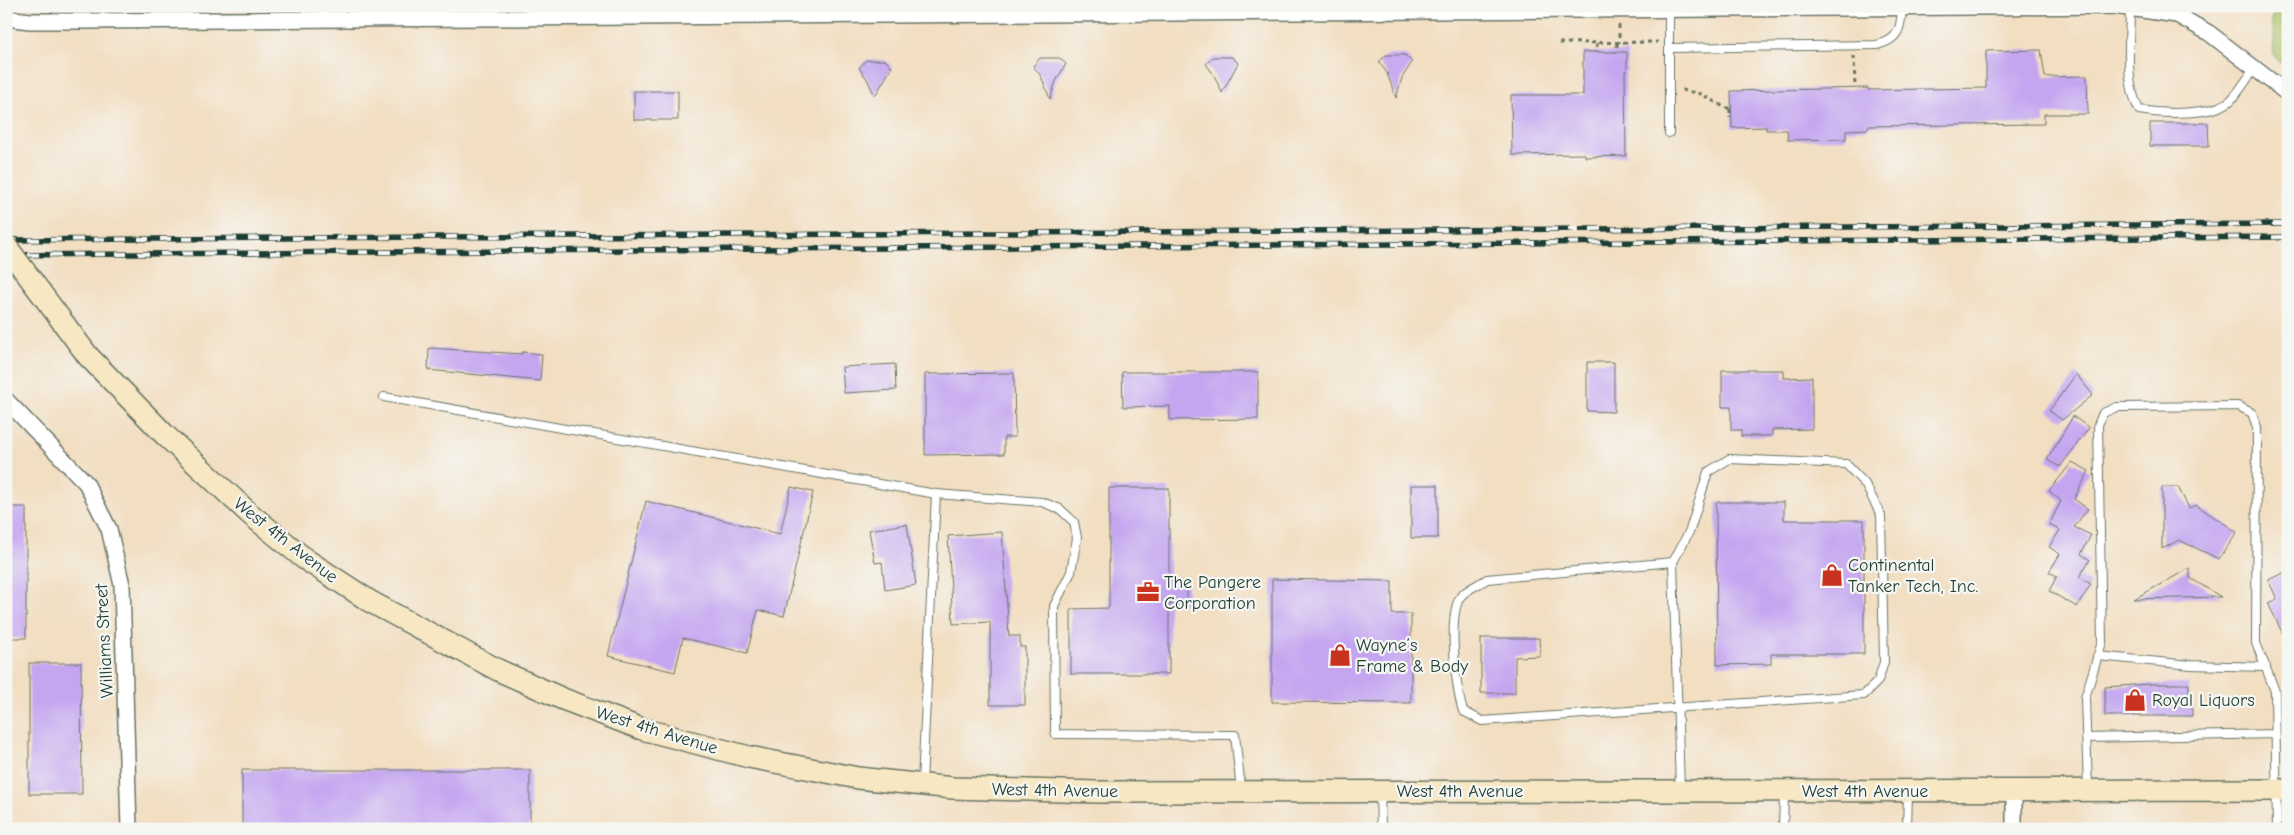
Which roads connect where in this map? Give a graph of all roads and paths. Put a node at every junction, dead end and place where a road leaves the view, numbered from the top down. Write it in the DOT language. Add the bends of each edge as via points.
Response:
graph roads {
  1 [pos="1767,8"];
  2 [pos="1902,8"];
  3 [pos="2130,8"];
  4 [pos="1669,10"];
  5 [pos="866,11"];
  6 [pos="2178,11"];
  7 [pos="531,12"];
  8 [pos="375,13"];
  9 [pos="6,18"];
  10 [pos="1559,43"];
  11 [pos="1597,43"];
  12 [pos="1617,43"];
  13 [pos="1669,45"];
  14 [pos="1854,46"];
  15 [pos="1597,52"];
  16 [pos="1617,52"];
  17 [pos="2255,68"];
  18 [pos="1669,88"];
  19 [pos="1854,88"];
  20 [pos="2288,94"];
  21 [pos="1730,118"];
  22 [pos="1669,133"];
  23 [pos="6,246"];
  24 [pos="384,397"];
  25 [pos="6,400"];
  26 [pos="936,494"];
  27 [pos="1673,562"];
  28 [pos="2097,656"];
  29 [pos="2266,667"];
  30 [pos="1676,708"];
  31 [pos="2276,734"];
  32 [pos="2086,738"];
  33 [pos="922,785"];
  34 [pos="2088,790"];
  35 [pos="2282,790"];
  36 [pos="1680,791"];
  37 [pos="1784,791"];
  38 [pos="1908,791"];
  39 [pos="2014,791"];
  40 [pos="1242,792"];
  41 [pos="1380,792"];
  42 [pos="129,829"];
  43 [pos="1381,829"];
  44 [pos="1783,829"];
  45 [pos="1906,829"];
  46 [pos="2014,829"];
  47 [pos="2277,829"];
  1 -- 2 [label="street"];
  1 -- 4 [label="street"];
  2 -- 3 [label="street"];
  2 -- 14 [label="lane" via="1901,28 1895,38 1877,46"];
  3 -- 6 [label="street"];
  3 -- 17 [label="lane" via="2130,79 2133,98 2140,110 2214,110 2231,100"];
  4 -- 5 [label="street"];
  4 -- 13 [label="lane"];
  5 -- 7 [label="street"];
  6 -- 17 [label="street"];
  7 -- 8 [label="street"];
  8 -- 9 [label="street" via="30,22"];
  10 -- 11 [label="path"];
  11 -- 12 [label="path"];
  11 -- 15 [label="path"];
  12 -- 13 [label="path"];
  12 -- 16 [label="path"];
  13 -- 14 [label="lane"];
  13 -- 18 [label="lane"];
  14 -- 19 [label="path"];
  17 -- 20 [label="street"];
  18 -- 21 [label="path" via="1697,92 1731,109"];
  18 -- 22 [label="lane"];
  23 -- 33 [label="main road, West 4th Avenue, bridge" via="88,356 165,435 250,514 305,559 371,602 498,670 642,729 748,758 858,778"];
  24 -- 26 [label="lane"];
  25 -- 42 [label="street, Williams Street" via="86,483 109,529 122,585"];
  26 -- 33 [label="lane"];
  26 -- 40 [label="lane" via="1042,502 1060,509 1074,522 1077,538 1071,572 1054,606 1055,734 1235,735"];
  27 -- 30 [label="lane"];
  27 -- 30 [label="lane" via="1487,579 1461,596 1454,614 1457,690 1462,711 1482,721"];
  27 -- 30 [label="lane" via="1690,530 1708,472 1729,459 1846,464 1865,484 1881,515 1884,662 1878,681 1864,695"];
  28 -- 29 [label="lane" via="2191,665"];
  28 -- 29 [label="lane" via="2102,642 2098,425 2103,413 2118,406 2238,406 2252,413 2256,427 2256,643"];
  28 -- 32 [label="lane" via="2085,698"];
  29 -- 31 [label="lane" via="2275,691"];
  30 -- 36 [label="lane"];
  31 -- 32 [label="lane"];
  31 -- 35 [label="lane"];
  32 -- 34 [label="lane"];
  33 -- 40 [label="main road, West 4th Avenue"];
  34 -- 35 [label="main road, West 4th Avenue"];
  34 -- 39 [label="main road, West 4th Avenue"];
  35 -- 47 [label="lane"];
  36 -- 37 [label="main road, West 4th Avenue"];
  36 -- 41 [label="main road, West 4th Avenue"];
  37 -- 38 [label="main road, West 4th Avenue"];
  37 -- 44 [label="lane"];
  38 -- 39 [label="main road, West 4th Avenue"];
  38 -- 45 [label="lane"];
  39 -- 46 [label="street"];
  40 -- 41 [label="main road, West 4th Avenue"];
  41 -- 43 [label="lane"];
}
